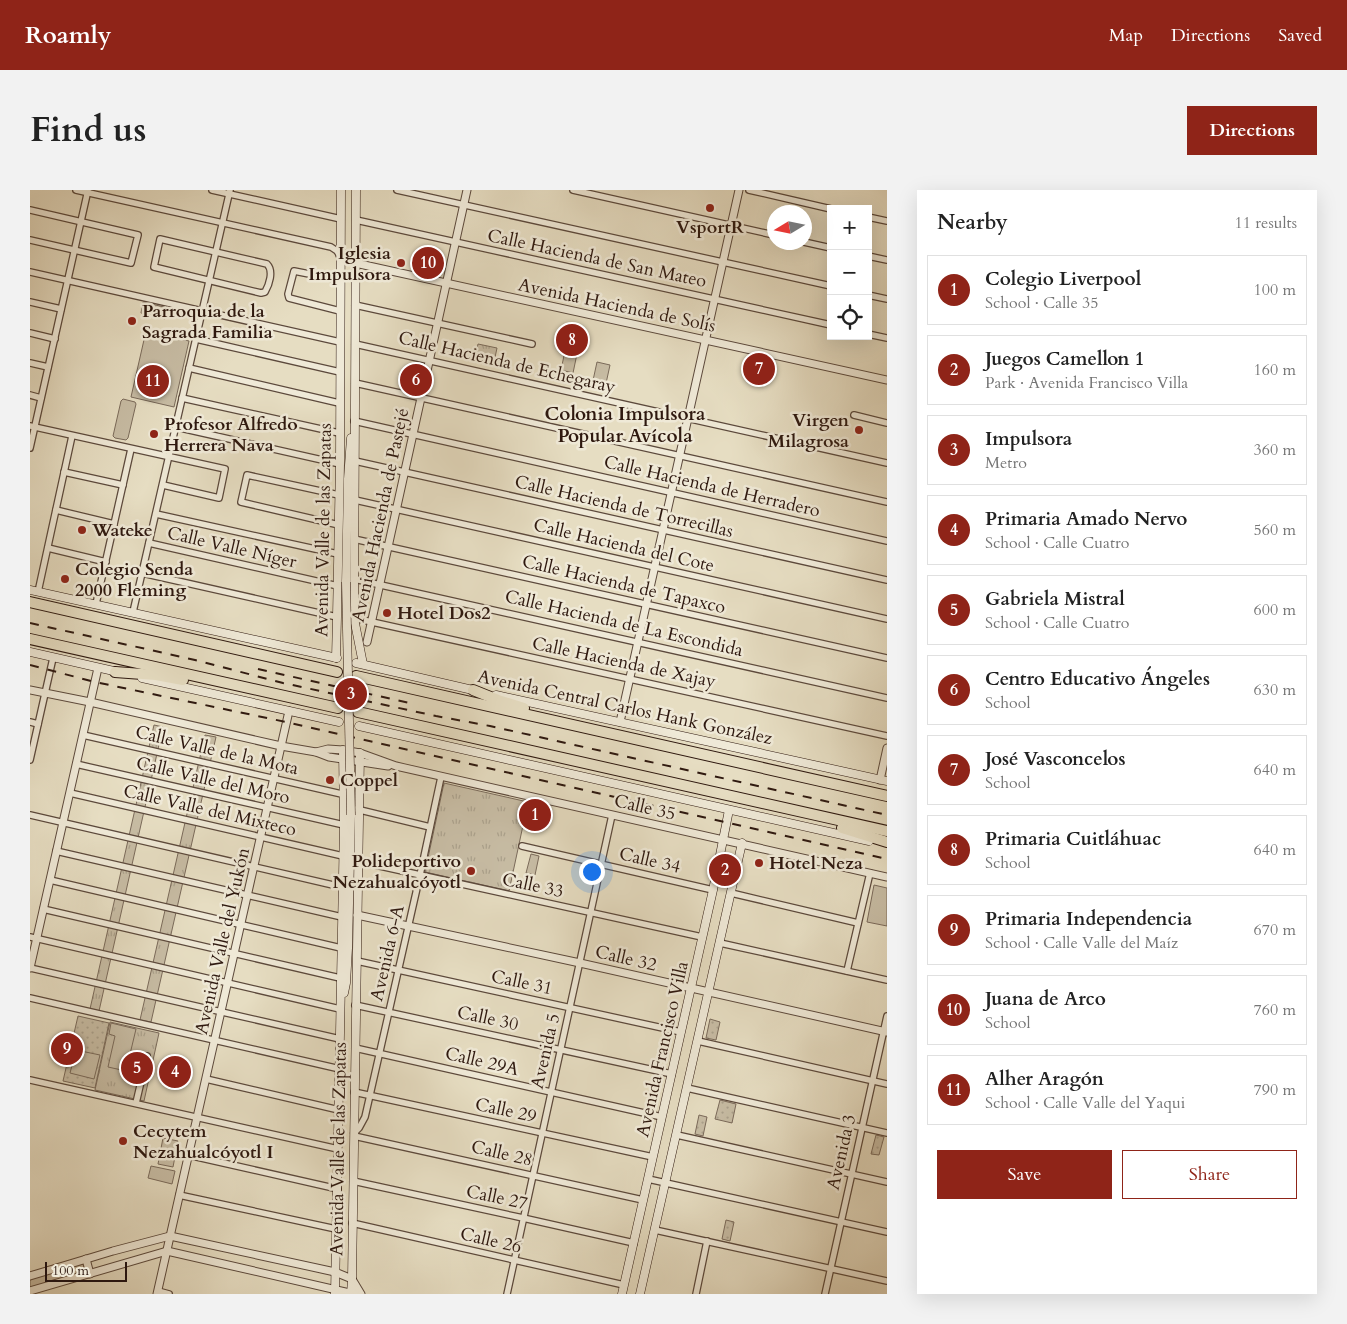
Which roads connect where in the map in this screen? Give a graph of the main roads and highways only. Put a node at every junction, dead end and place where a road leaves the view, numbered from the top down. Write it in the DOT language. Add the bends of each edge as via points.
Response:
graph roads {
  1 [pos="341,190"];
  2 [pos="356,190"];
  3 [pos="339,403"];
  4 [pos="354,421"];
  5 [pos="348,479"];
  6 [pos="338,590"];
  7 [pos="34,591"];
  8 [pos="354,594"];
  9 [pos="30,602"];
  10 [pos="30,639"];
  11 [pos="30,652"];
  12 [pos="359,663"];
  13 [pos="114,672"];
  14 [pos="337,672"];
  15 [pos="356,676"];
  16 [pos="473,690"];
  17 [pos="264,691"];
  18 [pos="338,708"];
  19 [pos="358,712"];
  20 [pos="550,719"];
  21 [pos="339,722"];
  22 [pos="359,726"];
  23 [pos="344,754"];
  24 [pos="359,757"];
  25 [pos="883,781"];
  26 [pos="358,789"];
  27 [pos="344,791"];
  28 [pos="887,796"];
  29 [pos="729,810"];
  30 [pos="796,811"];
  31 [pos="887,831"];
  32 [pos="742,844"];
  33 [pos="887,844"];
  34 [pos="345,948"];
  35 [pos="355,1005"];
  36 [pos="340,1009"];
  37 [pos="335,1292"];
  38 [pos="352,1294"];
  39 [pos="622,1294"];
  40 [pos="640,1294"];
  1 -- 3 [label="main road, Avenida Valle de las Zapatas"];
  2 -- 4 [label="main road, Avenida Valle de las Zapatas"];
  3 -- 5 [label="main road, Avenida Valle de las Zapatas"];
  3 -- 6 [label="main road, Avenida Valle de las Zapatas" via="339,525 335,554"];
  4 -- 5 [label="main road, Avenida Valle de las Zapatas"];
  4 -- 8 [label="main road, Avenida Valle de las Zapatas"];
  5 -- 34 [label="main road, Avenida Valle de las Zapatas, bridge" via="346,582 351,816"];
  6 -- 7 [label="main road, Avenida Valle de las Zapatas" via="336,658"];
  6 -- 8 [label="main road" via="342,597"];
  8 -- 12 [label="main road, Avenida Valle de las Zapatas"];
  9 -- 14 [label="highway"];
  10 -- 17 [label="highway"];
  11 -- 13 [label="main road"];
  12 -- 16 [label="main road, Avenida Central Carlos Hank González"];
  13 -- 17 [label="highway"];
  13 -- 21 [label="main road"];
  15 -- 20 [label="highway, Avenida Central Carlos Hank González"];
  16 -- 20 [label="highway"];
  16 -- 25 [label="main road, Avenida Central Carlos Hank González"];
  17 -- 18 [label="highway"];
  19 -- 30 [label="highway"];
  20 -- 28 [label="highway, Avenida Central Carlos Hank González"];
  22 -- 29 [label="main road"];
  23 -- 27 [label="main road, Avenida Valle de las Zapatas"];
  24 -- 26 [label="main road, Avenida Valle de las Zapatas"];
  26 -- 27 [label="main road"];
  26 -- 35 [label="main road, Avenida Valle de las Zapatas"];
  27 -- 34 [label="main road, Avenida Valle de las Zapatas" via="342,917"];
  29 -- 33 [label="main road"];
  29 -- 39 [label="main road, Avenida Francisco Villa"];
  30 -- 31 [label="highway"];
  30 -- 33 [label="highway"];
  32 -- 40 [label="main road, Avenida Francisco Villa"];
  34 -- 35 [label="main road, Avenida Valle de las Zapatas"];
  34 -- 36 [label="main road, Avenida Valle de las Zapatas" via="340,978"];
  34 -- 36 [label="main road, Avenida Valle de las Zapatas" via="346,983"];
  35 -- 38 [label="main road, Avenida Valle de las Zapatas"];
  36 -- 37 [label="main road, Avenida Valle de las Zapatas"];
}
